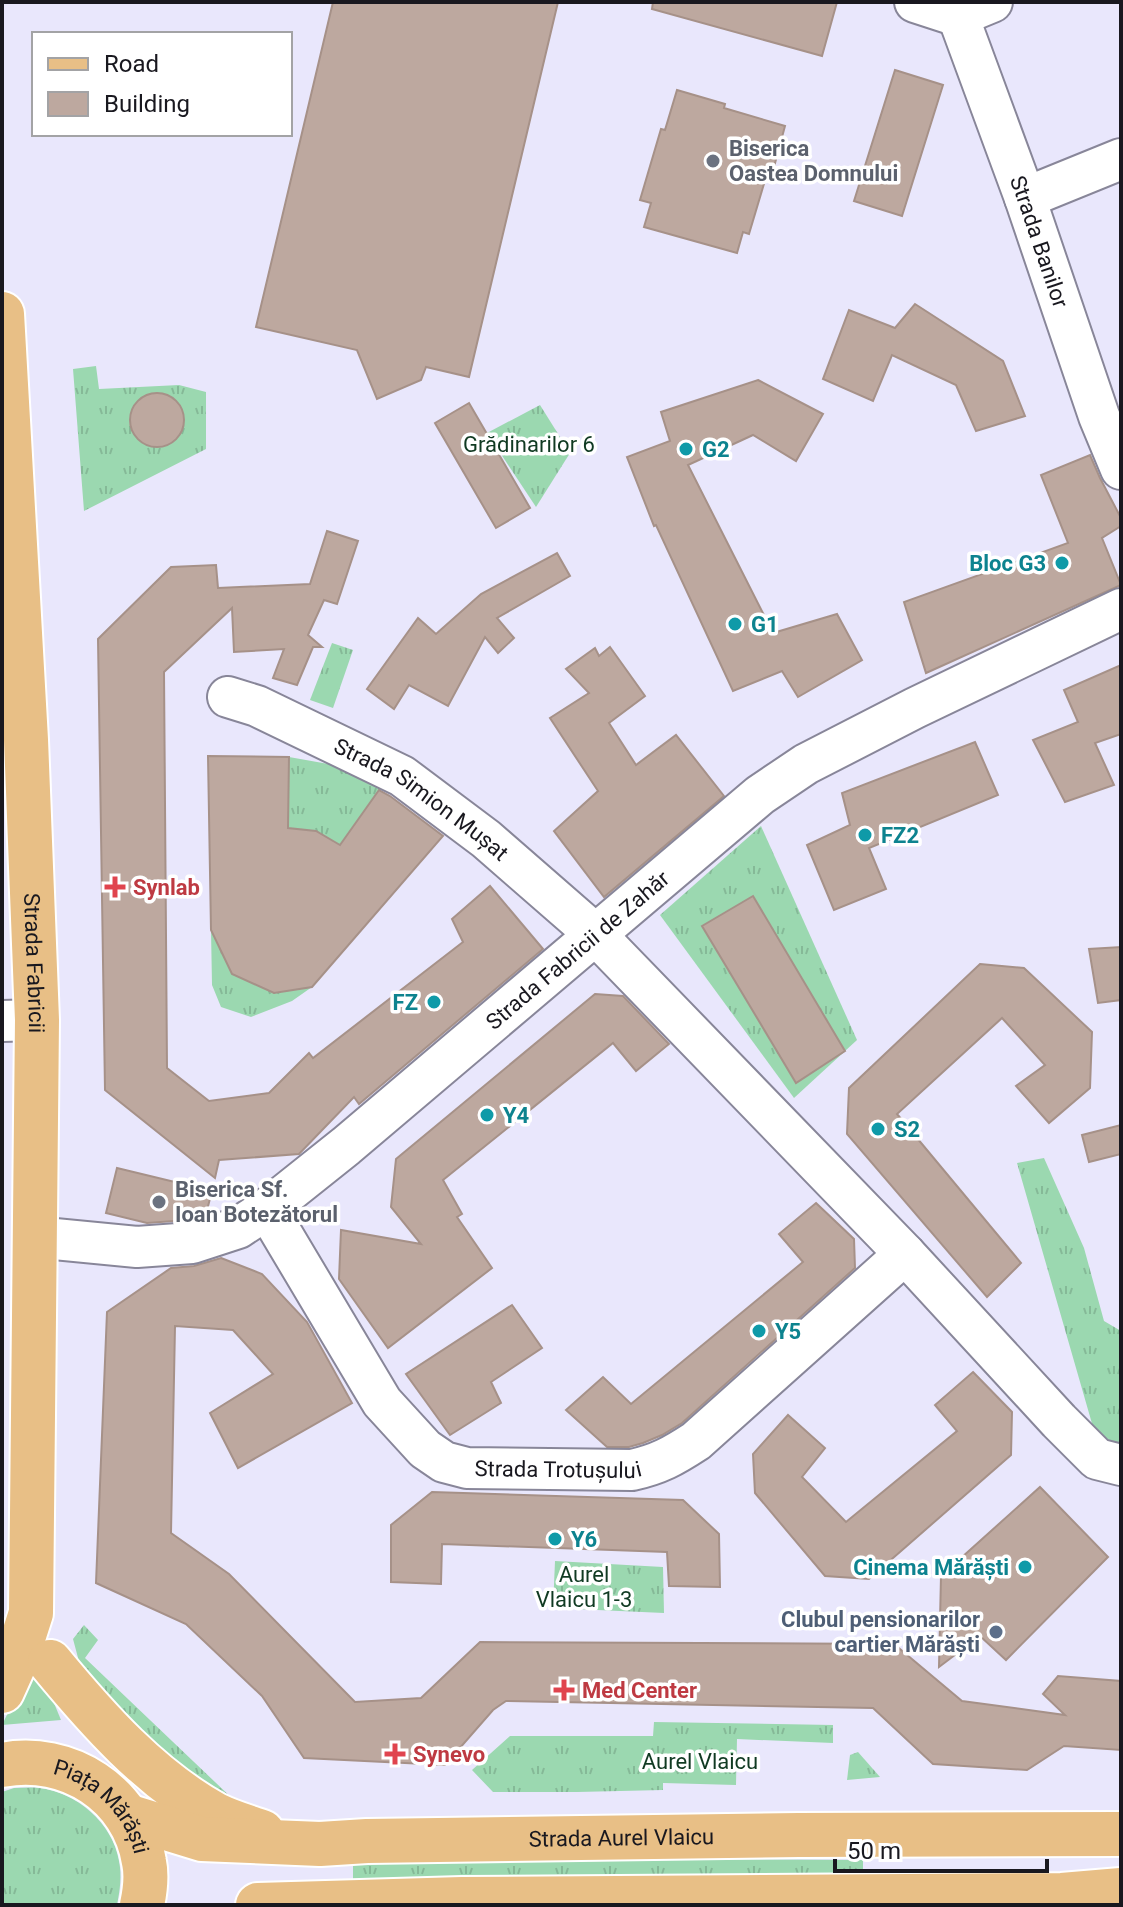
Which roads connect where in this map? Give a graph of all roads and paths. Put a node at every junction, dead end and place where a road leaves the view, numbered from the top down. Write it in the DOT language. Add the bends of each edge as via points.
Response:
graph roads {
  1 [pos="915,2"];
  2 [pos="975,9"];
  3 [pos="1121,159"];
  4 [pos="1025,198"];
  5 [pos="2,314"];
  6 [pos="1121,469"];
  7 [pos="1121,609"];
  8 [pos="228,697"];
  9 [pos="595,934"];
  10 [pos="20,1020"];
  11 [pos="267,1209"];
  12 [pos="34,1237"];
  13 [pos="905,1254"];
  14 [pos="1121,1465"];
  15 [pos="27,1644"];
  16 [pos="2,1691"];
  17 [pos="2,1765"];
  18 [pos="123,1811"];
  19 [pos="1121,1834"];
  20 [pos="290,1843"];
  21 [pos="1121,1890"];
  22 [pos="142,1905"];
  23 [pos="258,1905"];
  1 -- 2 [label="street"];
  2 -- 4 [label="street, Strada Banilor"];
  3 -- 4 [label="street"];
  4 -- 6 [label="street, Strada Banilor"];
  5 -- 10 [label="main road, Strada Fabricii" via="27,755"];
  7 -- 9 [label="street, Strada Fabricii de Zahăr" via="806,764 760,795"];
  8 -- 9 [label="street, Strada Simion Mușat" via="402,776 486,839"];
  9 -- 11 [label="street, Strada Fabricii de Zahăr"];
  9 -- 13 [label="street"];
  10 -- 12 [label="main road, Strada Fabricii"];
  11 -- 12 [label="street, Strada Fabricii de Zahăr" via="238,1228 192,1243 137,1247"];
  11 -- 13 [label="street, Strada Trotușului" via="382,1402 425,1449 444,1462 467,1468 632,1470 672,1457"];
  12 -- 15 [label="main road, Strada Fabricii"];
  13 -- 14 [label="street" via="1087,1450 1097,1459"];
  15 -- 16 [label="main road, Strada Fabricii"];
  15 -- 18 [label="main road, Strada Fabricii" via="62,1691"];
  15 -- 20 [label="main road" via="140,1759 177,1789 217,1815"];
  17 -- 18 [label="main road, Piața Mărăști" via="46,1763 74,1771 99,1785"];
  18 -- 20 [label="main road, Strada Aurel Vlaicu" via="202,1839"];
  18 -- 22 [label="main road, Piața Mărăști" via="144,1862"];
  19 -- 20 [label="main road, Strada Aurel Vlaicu"];
  21 -- 23 [label="main road"];
}
